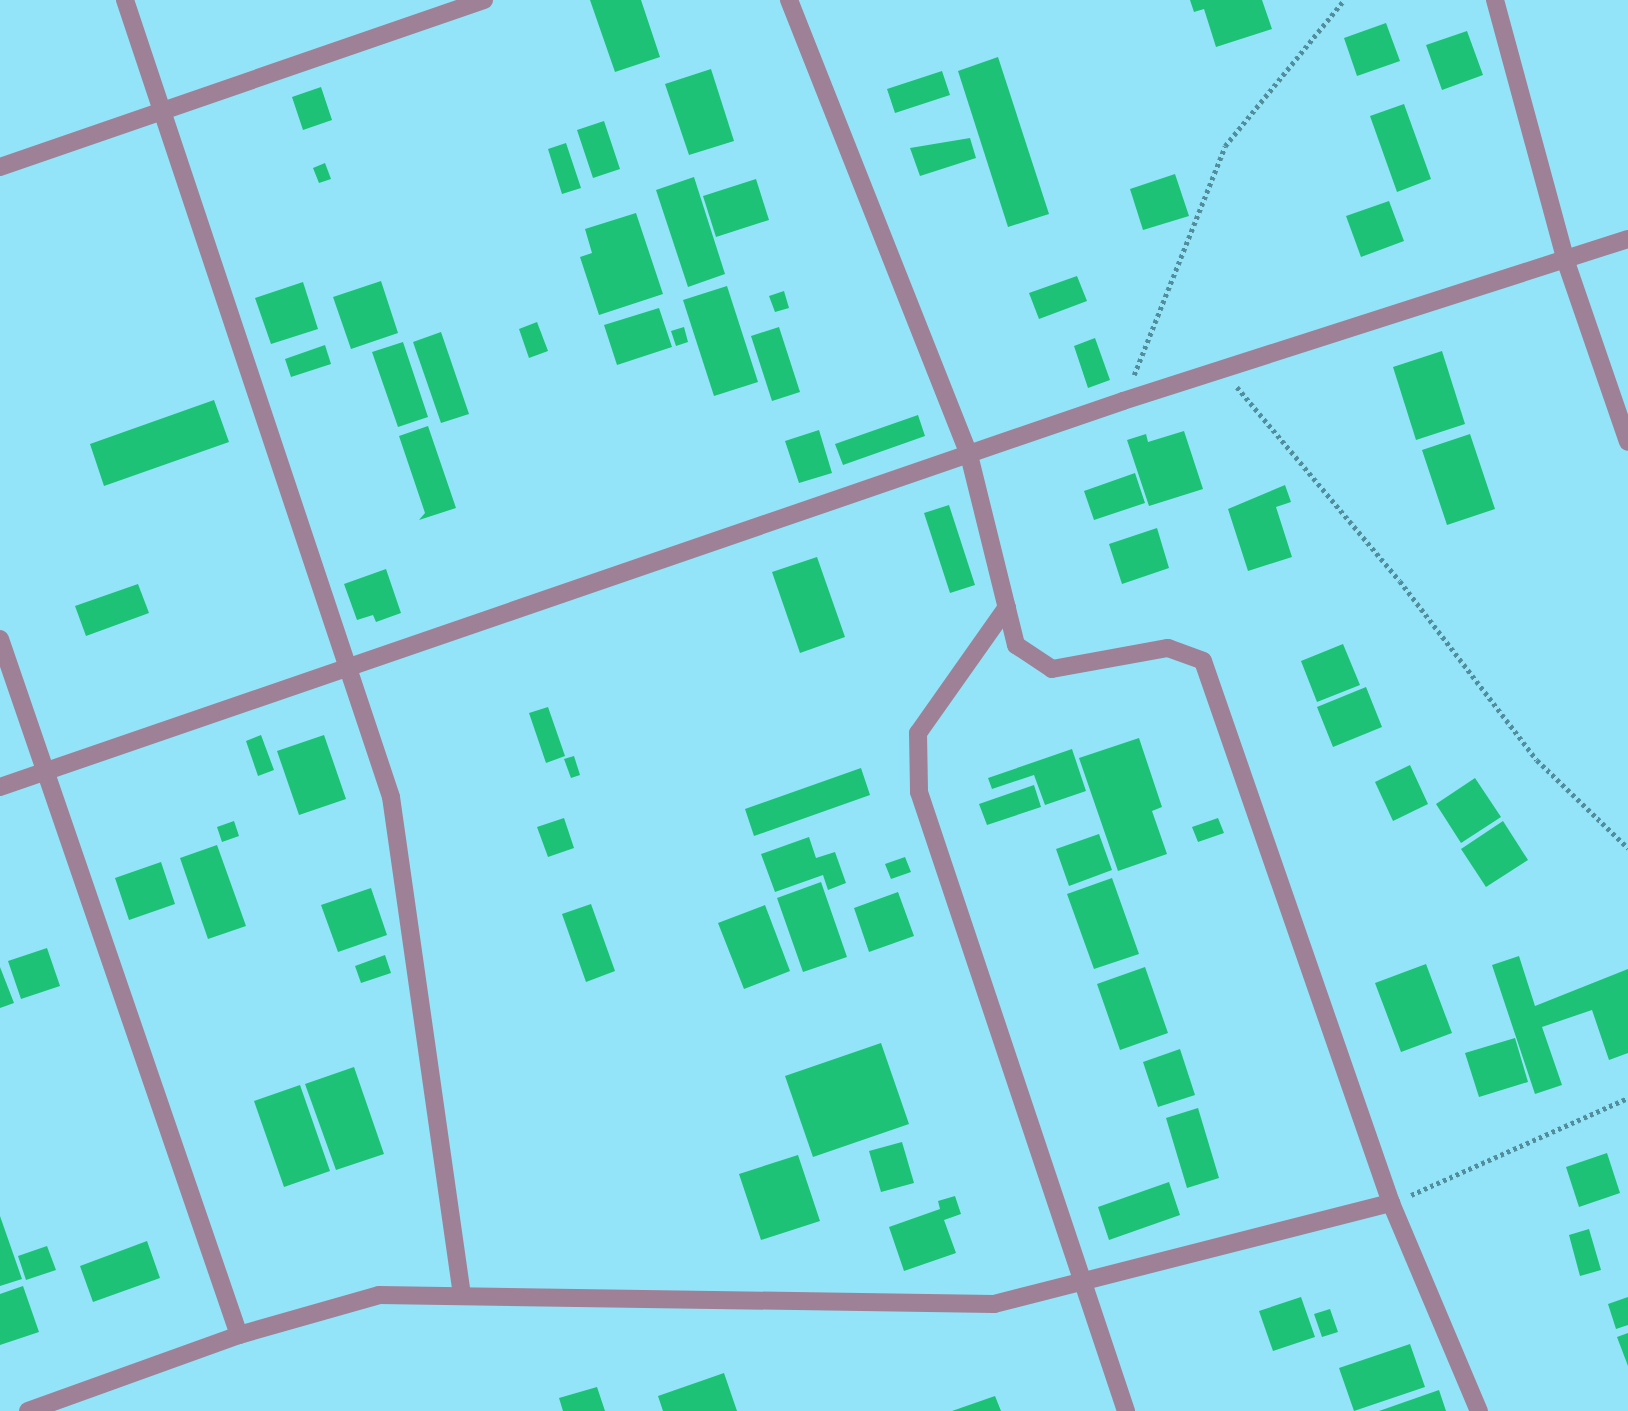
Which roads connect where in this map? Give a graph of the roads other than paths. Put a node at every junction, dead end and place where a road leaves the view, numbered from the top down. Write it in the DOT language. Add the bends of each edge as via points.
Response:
graph roads {
  1 [pos="125,0"];
  2 [pos="484,0"];
  3 [pos="789,0"];
  4 [pos="1495,0"];
  5 [pos="162,111"];
  6 [pos="0,167"];
  7 [pos="1628,239"];
  8 [pos="1566,262"];
  9 [pos="1628,442"];
  10 [pos="969,454"];
  11 [pos="1007,607"];
  12 [pos="0,639"];
  13 [pos="346,670"];
  14 [pos="49,772"];
  15 [pos="0,787"];
  16 [pos="1391,1203"];
  17 [pos="1081,1282"];
  18 [pos="462,1295"];
  19 [pos="239,1335"];
  20 [pos="28,1411"];
  21 [pos="1126,1411"];
  22 [pos="1479,1411"];
  1 -- 5 [label="street"];
  2 -- 5 [label="street"];
  3 -- 10 [label="street"];
  4 -- 8 [label="street"];
  5 -- 6 [label="street"];
  5 -- 13 [label="street"];
  7 -- 8 [label="street"];
  8 -- 9 [label="street"];
  8 -- 10 [label="street"];
  10 -- 11 [label="street"];
  10 -- 13 [label="street"];
  11 -- 16 [label="street" via="1016,645 1052,668 1168,649 1203,661"];
  11 -- 17 [label="street" via="918,733 919,792"];
  12 -- 14 [label="street"];
  13 -- 14 [label="street"];
  13 -- 18 [label="street" via="391,797"];
  14 -- 15 [label="street"];
  14 -- 19 [label="street"];
  16 -- 17 [label="street"];
  16 -- 22 [label="street"];
  17 -- 18 [label="street" via="994,1304"];
  17 -- 21 [label="street"];
  18 -- 19 [label="street" via="379,1295"];
  19 -- 20 [label="street"];
}
